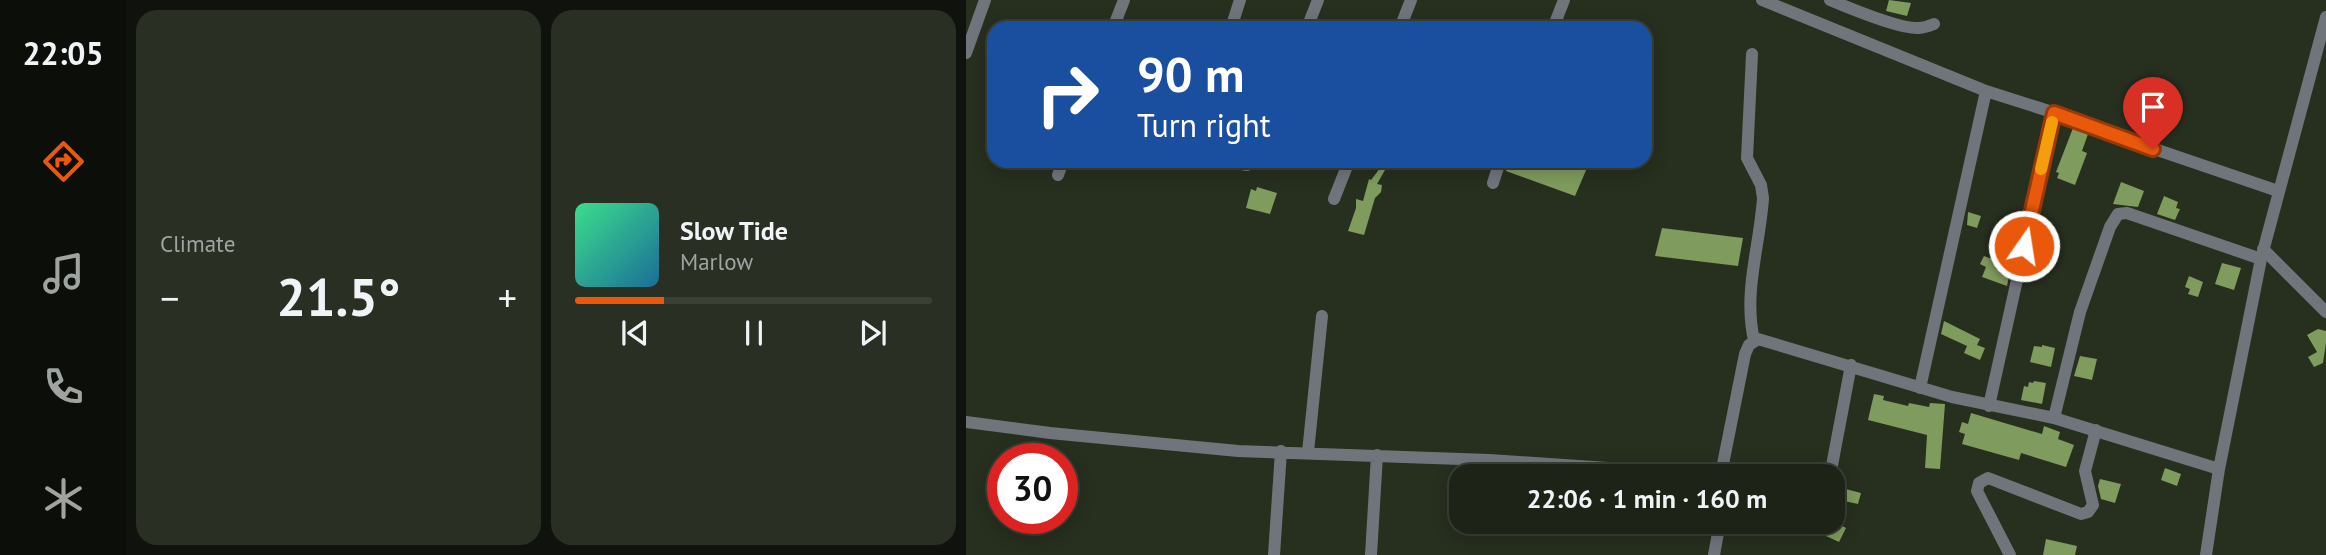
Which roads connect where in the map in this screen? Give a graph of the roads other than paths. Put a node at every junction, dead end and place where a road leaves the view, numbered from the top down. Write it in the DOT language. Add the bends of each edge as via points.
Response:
graph roads {
  1 [pos="985,0"];
  2 [pos="1124,0"];
  3 [pos="1241,0"];
  4 [pos="1318,0"];
  5 [pos="1411,0"];
  6 [pos="1564,0"];
  7 [pos="1762,0"];
  8 [pos="1830,0"];
  9 [pos="2326,17"];
  10 [pos="1116,21"];
  11 [pos="1234,21"];
  12 [pos="1310,21"];
  13 [pos="1403,21"];
  14 [pos="1556,21"];
  15 [pos="1934,24"];
  16 [pos="966,53"];
  17 [pos="1752,54"];
  18 [pos="1986,91"];
  19 [pos="2054,113"];
  20 [pos="1060,168"];
  21 [pos="1346,168"];
  22 [pos="1498,168"];
  23 [pos="1058,175"];
  24 [pos="1493,183"];
  25 [pos="2278,191"];
  26 [pos="1334,200"];
  27 [pos="2262,254"];
  28 [pos="2326,312"];
  29 [pos="1322,316"];
  30 [pos="1754,340"];
  31 [pos="1851,365"];
  32 [pos="1920,388"];
  33 [pos="1989,406"];
  34 [pos="2054,418"];
  35 [pos="966,422"];
  36 [pos="2096,430"];
  37 [pos="1281,451"];
  38 [pos="1308,452"];
  39 [pos="1377,455"];
  40 [pos="1832,464"];
  41 [pos="2219,469"];
  42 [pos="1718,534"];
  43 [pos="1275,555"];
  44 [pos="1371,555"];
  45 [pos="1714,555"];
  46 [pos="2010,555"];
  47 [pos="2206,555"];
  1 -- 16 [label="street"];
  2 -- 10 [label="street"];
  3 -- 11 [label="street"];
  4 -- 12 [label="street"];
  5 -- 13 [label="street"];
  6 -- 14 [label="street"];
  7 -- 18 [label="street"];
  8 -- 15 [label="street" via="1907,27"];
  9 -- 25 [label="street"];
  17 -- 30 [label="street" via="1747,158 1762,185 1763,198 1752,279"];
  18 -- 19 [label="street"];
  18 -- 32 [label="street"];
  19 -- 25 [label="street"];
  19 -- 33 [label="street"];
  20 -- 23 [label="street"];
  21 -- 26 [label="street"];
  22 -- 24 [label="street"];
  25 -- 27 [label="street"];
  27 -- 28 [label="street"];
  27 -- 34 [label="street" via="2118,214 2080,312"];
  27 -- 41 [label="street"];
  29 -- 38 [label="street"];
  30 -- 31 [label="street"];
  30 -- 39 [label="street" via="1745,354 1723,464 1711,475"];
  31 -- 32 [label="street"];
  31 -- 40 [label="street"];
  32 -- 33 [label="street"];
  33 -- 34 [label="street"];
  34 -- 36 [label="street"];
  35 -- 37 [label="street" via="1211,449"];
  36 -- 41 [label="street"];
  36 -- 46 [label="street" via="2085,471 2093,500 2088,512 2081,514 1988,478 1979,483 1977,491"];
  37 -- 38 [label="street"];
  37 -- 43 [label="street"];
  38 -- 39 [label="street"];
  39 -- 44 [label="street"];
  41 -- 47 [label="street"];
  42 -- 45 [label="street"];
}
